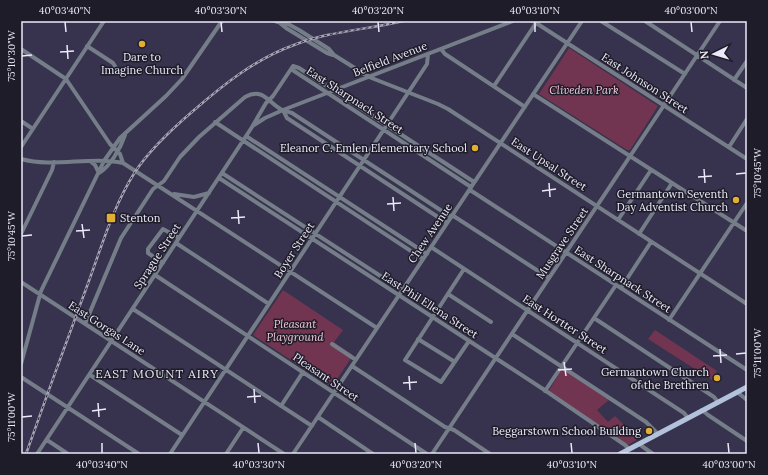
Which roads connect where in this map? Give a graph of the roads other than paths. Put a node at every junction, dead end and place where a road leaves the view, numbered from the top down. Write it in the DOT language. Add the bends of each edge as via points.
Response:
graph roads {
  1 [pos="103,21"];
  2 [pos="222,21"];
  3 [pos="275,21"];
  4 [pos="513,21"];
  5 [pos="582,21"];
  6 [pos="602,21"];
  7 [pos="645,21"];
  8 [pos="720,21"];
  9 [pos="282,22"];
  10 [pos="534,22"];
  11 [pos="567,43"];
  12 [pos="87,46"];
  13 [pos="21,49"];
  14 [pos="441,49"];
  15 [pos="428,54"];
  16 [pos="697,55"];
  17 [pos="747,61"];
  18 [pos="291,69"];
  19 [pos="120,74"];
  20 [pos="685,74"];
  21 [pos="369,77"];
  22 [pos="66,79"];
  23 [pos="734,80"];
  24 [pos="494,86"];
  25 [pos="747,88"];
  26 [pos="334,90"];
  27 [pos="408,92"];
  28 [pos="328,93"];
  29 [pos="533,94"];
  30 [pos="269,100"];
  31 [pos="664,105"];
  32 [pos="525,106"];
  33 [pos="283,110"];
  34 [pos="747,119"];
  35 [pos="21,121"];
  36 [pos="215,122"];
  37 [pos="387,125"];
  38 [pos="252,127"];
  39 [pos="33,129"];
  40 [pos="384,129"];
  41 [pos="125,135"];
  42 [pos="246,136"];
  43 [pos="243,141"];
  44 [pos="500,143"];
  45 [pos="21,147"];
  46 [pos="112,147"];
  47 [pos="729,147"];
  48 [pos="117,151"];
  49 [pos="630,156"];
  50 [pos="21,159"];
  51 [pos="747,159"];
  52 [pos="104,160"];
  53 [pos="364,160"];
  54 [pos="90,161"];
  55 [pos="111,161"];
  56 [pos="54,162"];
  57 [pos="123,163"];
  58 [pos="360,166"];
  59 [pos="651,170"];
  60 [pos="222,172"];
  61 [pos="99,173"];
  62 [pos="219,178"];
  63 [pos="474,182"];
  64 [pos="672,183"];
  65 [pos="158,185"];
  66 [pos="470,188"];
  67 [pos="209,192"];
  68 [pos="171,193"];
  69 [pos="340,197"];
  70 [pos="336,202"];
  71 [pos="747,203"];
  72 [pos="597,206"];
  73 [pos="197,211"];
  74 [pos="452,216"];
  75 [pos="618,220"];
  76 [pos="447,223"];
  77 [pos="734,223"];
  78 [pos="747,231"];
  79 [pos="315,233"];
  80 [pos="21,234"];
  81 [pos="639,234"];
  82 [pos="179,238"];
  83 [pos="312,239"];
  84 [pos="651,242"];
  85 [pos="176,243"];
  86 [pos="431,247"];
  87 [pos="566,252"];
  88 [pos="427,254"];
  89 [pos="423,259"];
  90 [pos="163,263"];
  91 [pos="464,269"];
  92 [pos="290,271"];
  93 [pos="700,274"];
  94 [pos="155,275"];
  95 [pos="549,278"];
  96 [pos="21,282"];
  97 [pos="616,285"];
  98 [pos="621,288"];
  99 [pos="402,290"];
  100 [pos="448,294"];
  101 [pos="40,295"];
  102 [pos="399,296"];
  103 [pos="269,304"];
  104 [pos="747,304"];
  105 [pos="133,309"];
  106 [pos="527,310"];
  107 [pos="432,318"];
  108 [pos="594,318"];
  109 [pos="670,320"];
  110 [pos="492,322"];
  111 [pos="85,324"];
  112 [pos="377,328"];
  113 [pos="512,334"];
  114 [pos="248,336"];
  115 [pos="418,339"];
  116 [pos="112,341"];
  117 [pos="469,341"];
  118 [pos="332,344"];
  119 [pos="578,344"];
  120 [pos="495,358"];
  121 [pos="356,360"];
  122 [pos="455,362"];
  123 [pos="21,364"];
  124 [pos="352,366"];
  125 [pos="562,367"];
  126 [pos="226,370"];
  127 [pos="747,370"];
  128 [pos="303,372"];
  129 [pos="90,375"];
  130 [pos="21,377"];
  131 [pos="747,387"];
  132 [pos="545,391"];
  133 [pos="737,392"];
  134 [pos="334,393"];
  135 [pos="747,400"];
  136 [pos="204,402"];
  137 [pos="718,402"];
  138 [pos="281,406"];
  139 [pos="68,408"];
  140 [pos="702,410"];
  141 [pos="318,418"];
  142 [pos="688,418"];
  143 [pos="312,426"];
  144 [pos="243,428"];
  145 [pos="449,428"];
  146 [pos="658,434"];
  147 [pos="182,435"];
  148 [pos="47,440"];
  149 [pos="747,441"];
  150 [pos="639,444"];
  151 [pos="629,449"];
  152 [pos="37,454"];
  153 [pos="68,454"];
  154 [pos="139,454"];
  155 [pos="170,454"];
  156 [pos="226,454"];
  157 [pos="284,454"];
  158 [pos="293,454"];
  159 [pos="373,454"];
  160 [pos="427,454"];
  161 [pos="432,454"];
  162 [pos="490,454"];
  163 [pos="620,454"];
  164 [pos="653,454"];
  1 -- 12 [label="street"];
  2 -- 41 [label="street" via="182,79"];
  3 -- 9 [label="street, East Upsal Street"];
  4 -- 14 [label="street, Belfield Avenue"];
  5 -- 11 [label="street, Chew Avenue"];
  6 -- 20 [label="street"];
  7 -- 16 [label="street"];
  8 -- 16 [label="street, Musgrave Street"];
  9 -- 21 [label="street, East Upsal Street" via="286,28"];
  10 -- 11 [label="street, East Johnson Street"];
  10 -- 24 [label="street"];
  11 -- 29 [label="street, Chew Avenue"];
  11 -- 31 [label="street, East Johnson Street"];
  12 -- 19 [label="street" via="113,63"];
  12 -- 22 [label="street"];
  13 -- 22 [label="street"];
  14 -- 15 [label="street, Belfield Avenue"];
  14 -- 24 [label="street"];
  15 -- 21 [label="street, Belfield Avenue"];
  15 -- 27 [label="street, Boyer Street" via="427,64"];
  16 -- 20 [label="street, Musgrave Street"];
  16 -- 23 [label="street"];
  17 -- 23 [label="street"];
  18 -- 26 [label="street, East Sharpnack Street" via="294,66 298,67"];
  18 -- 28 [label="street, East Sharpnack Street"];
  18 -- 30 [label="street, Sprague Street"];
  20 -- 31 [label="street, Musgrave Street"];
  21 -- 26 [label="street, Belfield Avenue"];
  21 -- 27 [label="street, East Upsal Street"];
  22 -- 39 [label="street"];
  22 -- 46 [label="street"];
  23 -- 25 [label="street"];
  24 -- 32 [label="street"];
  26 -- 28 [label="street, Belfield Avenue"];
  26 -- 37 [label="street, East Sharpnack Street"];
  27 -- 37 [label="street, Boyer Street"];
  27 -- 44 [label="street, East Upsal Street" via="445,108"];
  28 -- 33 [label="street, Belfield Avenue"];
  28 -- 40 [label="street, East Sharpnack Street"];
  29 -- 32 [label="street, Chew Avenue"];
  29 -- 49 [label="street"];
  30 -- 33 [label="street"];
  30 -- 36 [label="street" via="261,95 250,95"];
  30 -- 38 [label="street, Sprague Street"];
  31 -- 47 [label="street, East Johnson Street"];
  31 -- 49 [label="street, Musgrave Street"];
  32 -- 44 [label="street, Chew Avenue"];
  33 -- 38 [label="street, Belfield Avenue"];
  33 -- 53 [label="street" via="292,113"];
  33 -- 58 [label="street" via="287,118"];
  34 -- 47 [label="street"];
  35 -- 39 [label="street"];
  36 -- 43 [label="street"];
  36 -- 65 [label="street" via="189,147 164,181"];
  37 -- 40 [label="street, Boyer Street"];
  37 -- 63 [label="street, East Sharpnack Street"];
  38 -- 42 [label="street, Sprague Street"];
  39 -- 45 [label="street"];
  40 -- 53 [label="street, Boyer Street"];
  40 -- 66 [label="street, East Sharpnack Street"];
  41 -- 46 [label="street"];
  41 -- 48 [label="street"];
  42 -- 43 [label="street, Sprague Street"];
  42 -- 69 [label="street"];
  43 -- 60 [label="street, Sprague Street"];
  43 -- 70 [label="street"];
  44 -- 63 [label="street, Chew Avenue"];
  44 -- 72 [label="street, East Upsal Street"];
  46 -- 48 [label="street"];
  46 -- 52 [label="street"];
  47 -- 51 [label="street, East Johnson Street"];
  48 -- 55 [label="street"];
  48 -- 57 [label="street"];
  49 -- 59 [label="street"];
  49 -- 72 [label="street, Musgrave Street"];
  50 -- 56 [label="street"];
  52 -- 54 [label="street"];
  52 -- 55 [label="street"];
  52 -- 61 [label="street"];
  53 -- 58 [label="street, Boyer Street"];
  53 -- 74 [label="street"];
  54 -- 56 [label="street"];
  54 -- 61 [label="street"];
  55 -- 57 [label="street"];
  55 -- 61 [label="street"];
  56 -- 80 [label="street"];
  57 -- 65 [label="street"];
  58 -- 69 [label="street, Boyer Street"];
  58 -- 76 [label="street"];
  59 -- 64 [label="street"];
  59 -- 75 [label="street"];
  60 -- 62 [label="street, Sprague Street"];
  60 -- 79 [label="street, East Phil Ellena Street"];
  61 -- 101 [label="street"];
  62 -- 67 [label="street, Sprague Street"];
  62 -- 83 [label="street, East Phil Ellena Street"];
  63 -- 66 [label="street, Chew Avenue"];
  64 -- 77 [label="street"];
  64 -- 81 [label="street"];
  65 -- 68 [label="street"];
  65 -- 111 [label="street" via="121,238"];
  66 -- 74 [label="street, Chew Avenue"];
  66 -- 87 [label="street, East Sharpnack Street"];
  67 -- 68 [label="street" via="194,196"];
  67 -- 73 [label="street, Sprague Street"];
  68 -- 73 [label="street"];
  69 -- 70 [label="street, Boyer Street"];
  69 -- 88 [label="street"];
  70 -- 79 [label="street, Boyer Street"];
  70 -- 89 [label="street"];
  71 -- 77 [label="street"];
  72 -- 75 [label="street, East Upsal Street"];
  72 -- 87 [label="street, Musgrave Street"];
  73 -- 82 [label="street, Sprague Street"];
  73 -- 92 [label="street"];
  74 -- 76 [label="street, Chew Avenue"];
  74 -- 95 [label="street"];
  75 -- 81 [label="street, East Upsal Street"];
  76 -- 86 [label="street, Chew Avenue"];
  77 -- 78 [label="street"];
  77 -- 93 [label="street"];
  79 -- 83 [label="street, Boyer Street"];
  79 -- 99 [label="street, East Phil Ellena Street"];
  81 -- 84 [label="street, East Upsal Street"];
  82 -- 85 [label="street, Sprague Street"];
  82 -- 90 [label="street" via="163,228 156,236 148,252"];
  83 -- 92 [label="street, Boyer Street"];
  83 -- 102 [label="street, East Phil Ellena Street"];
  84 -- 93 [label="street, East Upsal Street"];
  84 -- 98 [label="street"];
  85 -- 90 [label="street, Sprague Street"];
  85 -- 103 [label="street"];
  86 -- 88 [label="street, Chew Avenue"];
  86 -- 91 [label="street, East Hortter Street"];
  87 -- 95 [label="street, Musgrave Street"];
  87 -- 97 [label="street, East Sharpnack Street"];
  88 -- 89 [label="street, Chew Avenue"];
  89 -- 99 [label="street, Chew Avenue"];
  90 -- 94 [label="street, Sprague Street"];
  91 -- 100 [label="street"];
  91 -- 106 [label="street, East Hortter Street"];
  92 -- 103 [label="street, Boyer Street"];
  92 -- 112 [label="street"];
  93 -- 104 [label="street, East Upsal Street"];
  93 -- 109 [label="street"];
  94 -- 105 [label="street, Sprague Street"];
  94 -- 114 [label="street, Pleasant Street"];
  95 -- 106 [label="street, Musgrave Street"];
  96 -- 101 [label="street, East Gorgas Lane"];
  97 -- 98 [label="street, East Sharpnack Street"];
  97 -- 108 [label="street"];
  98 -- 109 [label="street, East Sharpnack Street"];
  99 -- 102 [label="street, Chew Avenue"];
  100 -- 107 [label="street"];
  100 -- 110 [label="street"];
  101 -- 111 [label="street, East Gorgas Lane"];
  101 -- 123 [label="street"];
  102 -- 107 [label="street, East Phil Ellena Street"];
  102 -- 112 [label="street, Chew Avenue"];
  103 -- 114 [label="street, Boyer Street"];
  105 -- 116 [label="street, Sprague Street"];
  105 -- 126 [label="street"];
  106 -- 113 [label="street, Musgrave Street"];
  106 -- 119 [label="street, East Hortter Street"];
  107 -- 115 [label="street"];
  107 -- 117 [label="street, East Phil Ellena Street"];
  108 -- 119 [label="street"];
  108 -- 137 [label="street"];
  109 -- 127 [label="street, East Sharpnack Street"];
  111 -- 116 [label="street, East Gorgas Lane"];
  112 -- 121 [label="street, Chew Avenue"];
  113 -- 120 [label="street, Musgrave Street"];
  113 -- 125 [label="street"];
  114 -- 126 [label="street, Boyer Street"];
  114 -- 128 [label="street, Pleasant Street"];
  115 -- 122 [label="street"];
  115 -- 122 [label="street" via="405,360 441,382"];
  116 -- 129 [label="street, Sprague Street"];
  116 -- 136 [label="street, East Gorgas Lane"];
  117 -- 120 [label="street, East Phil Ellena Street"];
  117 -- 122 [label="street"];
  118 -- 121 [label="street"];
  119 -- 125 [label="street"];
  119 -- 142 [label="street, East Hortter Street"];
  120 -- 132 [label="street, East Phil Ellena Street"];
  120 -- 145 [label="street, Musgrave Street"];
  121 -- 124 [label="street, Chew Avenue"];
  124 -- 134 [label="street, Chew Avenue"];
  124 -- 145 [label="street"];
  125 -- 132 [label="street"];
  125 -- 146 [label="street" via="649,424"];
  126 -- 136 [label="street, Boyer Street"];
  126 -- 138 [label="street"];
  128 -- 134 [label="street, Pleasant Street"];
  128 -- 138 [label="street"];
  129 -- 139 [label="street, Sprague Street"];
  129 -- 147 [label="street"];
  130 -- 139 [label="street"];
  131 -- 133 [label="main road"];
  132 -- 151 [label="street, East Phil Ellena Street"];
  133 -- 135 [label="street"];
  133 -- 137 [label="main road"];
  134 -- 141 [label="street, Chew Avenue"];
  134 -- 160 [label="street, Pleasant Street"];
  136 -- 144 [label="street, East Gorgas Lane"];
  136 -- 147 [label="street, Boyer Street"];
  137 -- 140 [label="main road"];
  138 -- 143 [label="street"];
  139 -- 148 [label="street, Sprague Street"];
  139 -- 154 [label="street"];
  140 -- 142 [label="main road"];
  140 -- 149 [label="street"];
  141 -- 143 [label="street, Chew Avenue"];
  141 -- 159 [label="street"];
  142 -- 146 [label="main road"];
  143 -- 158 [label="street, Chew Avenue"];
  144 -- 156 [label="street"];
  144 -- 157 [label="street, East Gorgas Lane"];
  145 -- 161 [label="street, Musgrave Street"];
  145 -- 162 [label="street"];
  146 -- 150 [label="main road"];
  147 -- 155 [label="street, Boyer Street"];
  148 -- 152 [label="street, Sprague Street"];
  148 -- 153 [label="street"];
  150 -- 151 [label="main road"];
  150 -- 164 [label="street"];
  151 -- 163 [label="main road"];
}
